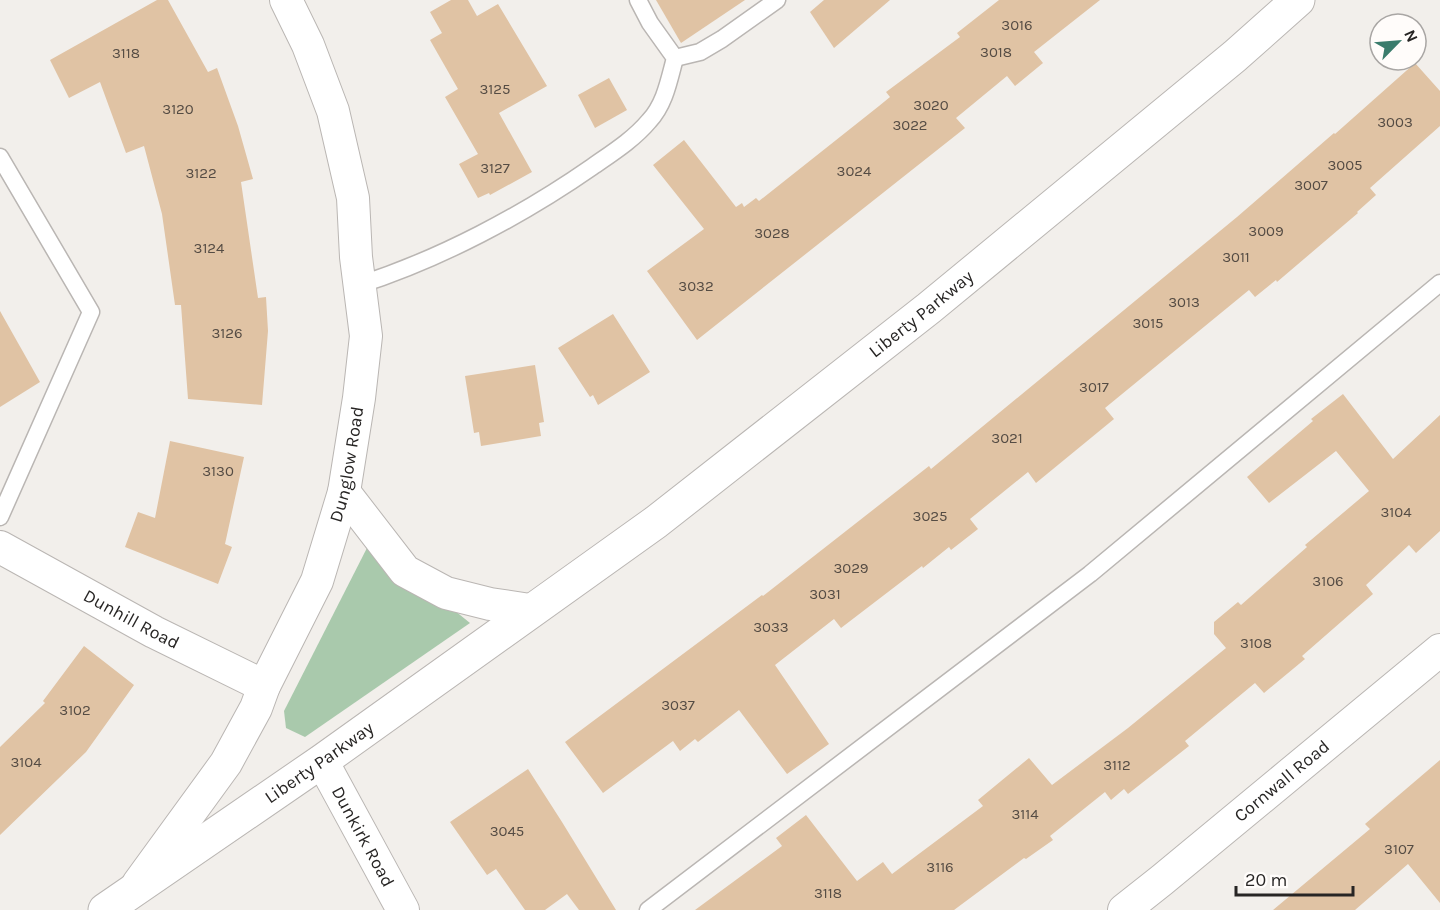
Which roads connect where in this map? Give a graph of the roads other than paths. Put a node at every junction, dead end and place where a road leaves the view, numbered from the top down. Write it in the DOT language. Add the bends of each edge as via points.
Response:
graph roads {
  1 [pos="286,0"];
  2 [pos="638,0"];
  3 [pos="777,0"];
  4 [pos="1298,0"];
  5 [pos="675,58"];
  6 [pos="0,157"];
  7 [pos="1440,283"];
  8 [pos="359,285"];
  9 [pos="344,492"];
  10 [pos="0,517"];
  11 [pos="2,552"];
  12 [pos="530,610"];
  13 [pos="1440,650"];
  14 [pos="264,686"];
  15 [pos="322,761"];
  16 [pos="135,888"];
  17 [pos="105,910"];
  18 [pos="403,910"];
  19 [pos="648,910"];
  20 [pos="1124,910"];
  1 -- 8 [label="street, Dunglow Road" via="333,111 353,198"];
  2 -- 5 [label="lane"];
  3 -- 5 [label="lane" via="700,52"];
  4 -- 12 [label="street, Liberty Parkway" via="929,308 656,522"];
  5 -- 8 [label="lane" via="665,95 651,120 610,154 500,224 391,275"];
  6 -- 10 [label="lane" via="92,312"];
  7 -- 19 [label="lane" via="1090,574"];
  8 -- 9 [label="street, Dunglow Road" via="366,336"];
  9 -- 12 [label="street" via="405,571 446,593"];
  9 -- 14 [label="street, Dunglow Road" via="317,581"];
  11 -- 14 [label="street, Dunhill Road"];
  12 -- 15 [label="street, Liberty Parkway"];
  13 -- 20 [label="street, Cornwall Road"];
  14 -- 16 [label="street, Dunglow Road" via="226,764"];
  15 -- 16 [label="street, Liberty Parkway"];
  15 -- 18 [label="street, Dunkirk Road"];
  16 -- 17 [label="street, Liberty Parkway"];
}
